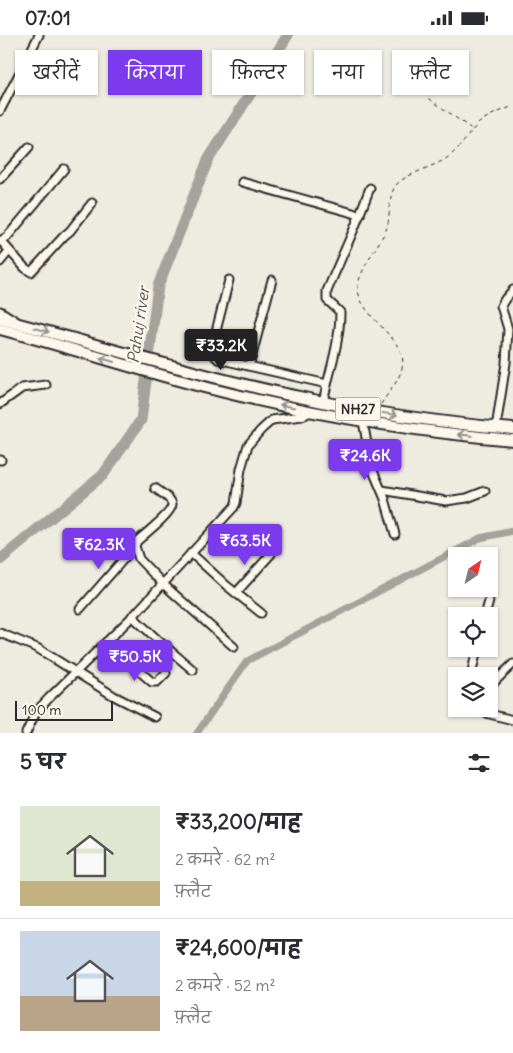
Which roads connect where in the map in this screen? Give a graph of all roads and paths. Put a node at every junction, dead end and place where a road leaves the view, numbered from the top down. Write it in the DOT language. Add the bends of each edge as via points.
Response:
graph roads {
  1 [pos="39,35"];
  2 [pos="427,95"];
  3 [pos="513,106"];
  4 [pos="0,111"];
  5 [pos="473,130"];
  6 [pos="29,147"];
  7 [pos="64,169"];
  8 [pos="0,179"];
  9 [pos="242,182"];
  10 [pos="370,188"];
  11 [pos="92,203"];
  12 [pos="360,215"];
  13 [pos="0,241"];
  14 [pos="9,251"];
  15 [pos="0,262"];
  16 [pos="272,280"];
  17 [pos="229,281"];
  18 [pos="513,291"];
  19 [pos="0,311"];
  20 [pos="0,319"];
  21 [pos="21,324"];
  22 [pos="2,330"];
  23 [pos="249,366"];
  24 [pos="326,384"];
  25 [pos="46,385"];
  26 [pos="323,402"];
  27 [pos="0,404"];
  28 [pos="313,411"];
  29 [pos="376,412"];
  30 [pos="363,421"];
  31 [pos="496,428"];
  32 [pos="513,429"];
  33 [pos="513,440"];
  34 [pos="155,488"];
  35 [pos="382,490"];
  36 [pos="485,491"];
  37 [pos="395,534"];
  38 [pos="135,546"];
  39 [pos="191,553"];
  40 [pos="271,554"];
  41 [pos="163,584"];
  42 [pos="236,593"];
  43 [pos="488,601"];
  44 [pos="487,607"];
  45 [pos="80,609"];
  46 [pos="261,613"];
  47 [pos="132,617"];
  48 [pos="0,633"];
  49 [pos="106,642"];
  50 [pos="234,647"];
  51 [pos="513,664"];
  52 [pos="193,670"];
  53 [pos="75,673"];
  54 [pos="166,673"];
  55 [pos="498,678"];
  56 [pos="498,716"];
  57 [pos="156,717"];
  58 [pos="512,719"];
  59 [pos="26,733"];
  1 -- 4 [label="street"];
  2 -- 5 [label="path"];
  3 -- 5 [label="path" via="485,119"];
  5 -- 29 [label="path" via="458,150 394,187 387,228 359,281 359,295 365,307 393,341 403,359 398,379"];
  6 -- 8 [label="street"];
  7 -- 13 [label="street" via="7,237"];
  9 -- 12 [label="street"];
  10 -- 12 [label="street"];
  11 -- 14 [label="street" via="34,271 29,271"];
  12 -- 24 [label="street" via="327,291 327,300 340,312 340,320"];
  13 -- 14 [label="street"];
  14 -- 15 [label="street"];
  16 -- 23 [label="street"];
  17 -- 23 [label="street" via="213,353 218,359"];
  18 -- 31 [label="street" via="501,306 508,340"];
  19 -- 21 [label="street"];
  20 -- 21 [label="highway, NH27"];
  21 -- 26 [label="highway, NH27, one-way" via="206,375"];
  28 -- 22 [label="highway, NH27, one-way" via="204,387"];
  23 -- 24 [label="street"];
  24 -- 26 [label="street"];
  25 -- 27 [label="street" via="22,388"];
  26 -- 29 [label="highway, NH27"];
  28 -- 30 [label="highway, NH27"];
  28 -- 39 [label="street" via="302,417 272,420 260,430 244,456 236,503"];
  29 -- 31 [label="highway, NH27, one-way"];
  33 -- 30 [label="highway, NH27, one-way"];
  30 -- 35 [label="street" via="368,455"];
  31 -- 32 [label="highway, NH27"];
  34 -- 38 [label="street" via="172,503 172,507"];
  35 -- 36 [label="street" via="446,501 467,499"];
  35 -- 37 [label="street"];
  38 -- 41 [label="street" via="139,559"];
  38 -- 45 [label="street"];
  39 -- 41 [label="street"];
  39 -- 42 [label="street"];
  40 -- 42 [label="street"];
  41 -- 47 [label="street"];
  41 -- 50 [label="street"];
  42 -- 46 [label="street"];
  43 -- 44 [label="street"];
  47 -- 49 [label="street"];
  47 -- 52 [label="street"];
  48 -- 53 [label="street" via="37,648"];
  49 -- 53 [label="street"];
  49 -- 54 [label="street" via="152,682 157,682"];
  51 -- 55 [label="street"];
  53 -- 57 [label="street"];
  53 -- 59 [label="street" via="36,712"];
  56 -- 58 [label="street"];
}
